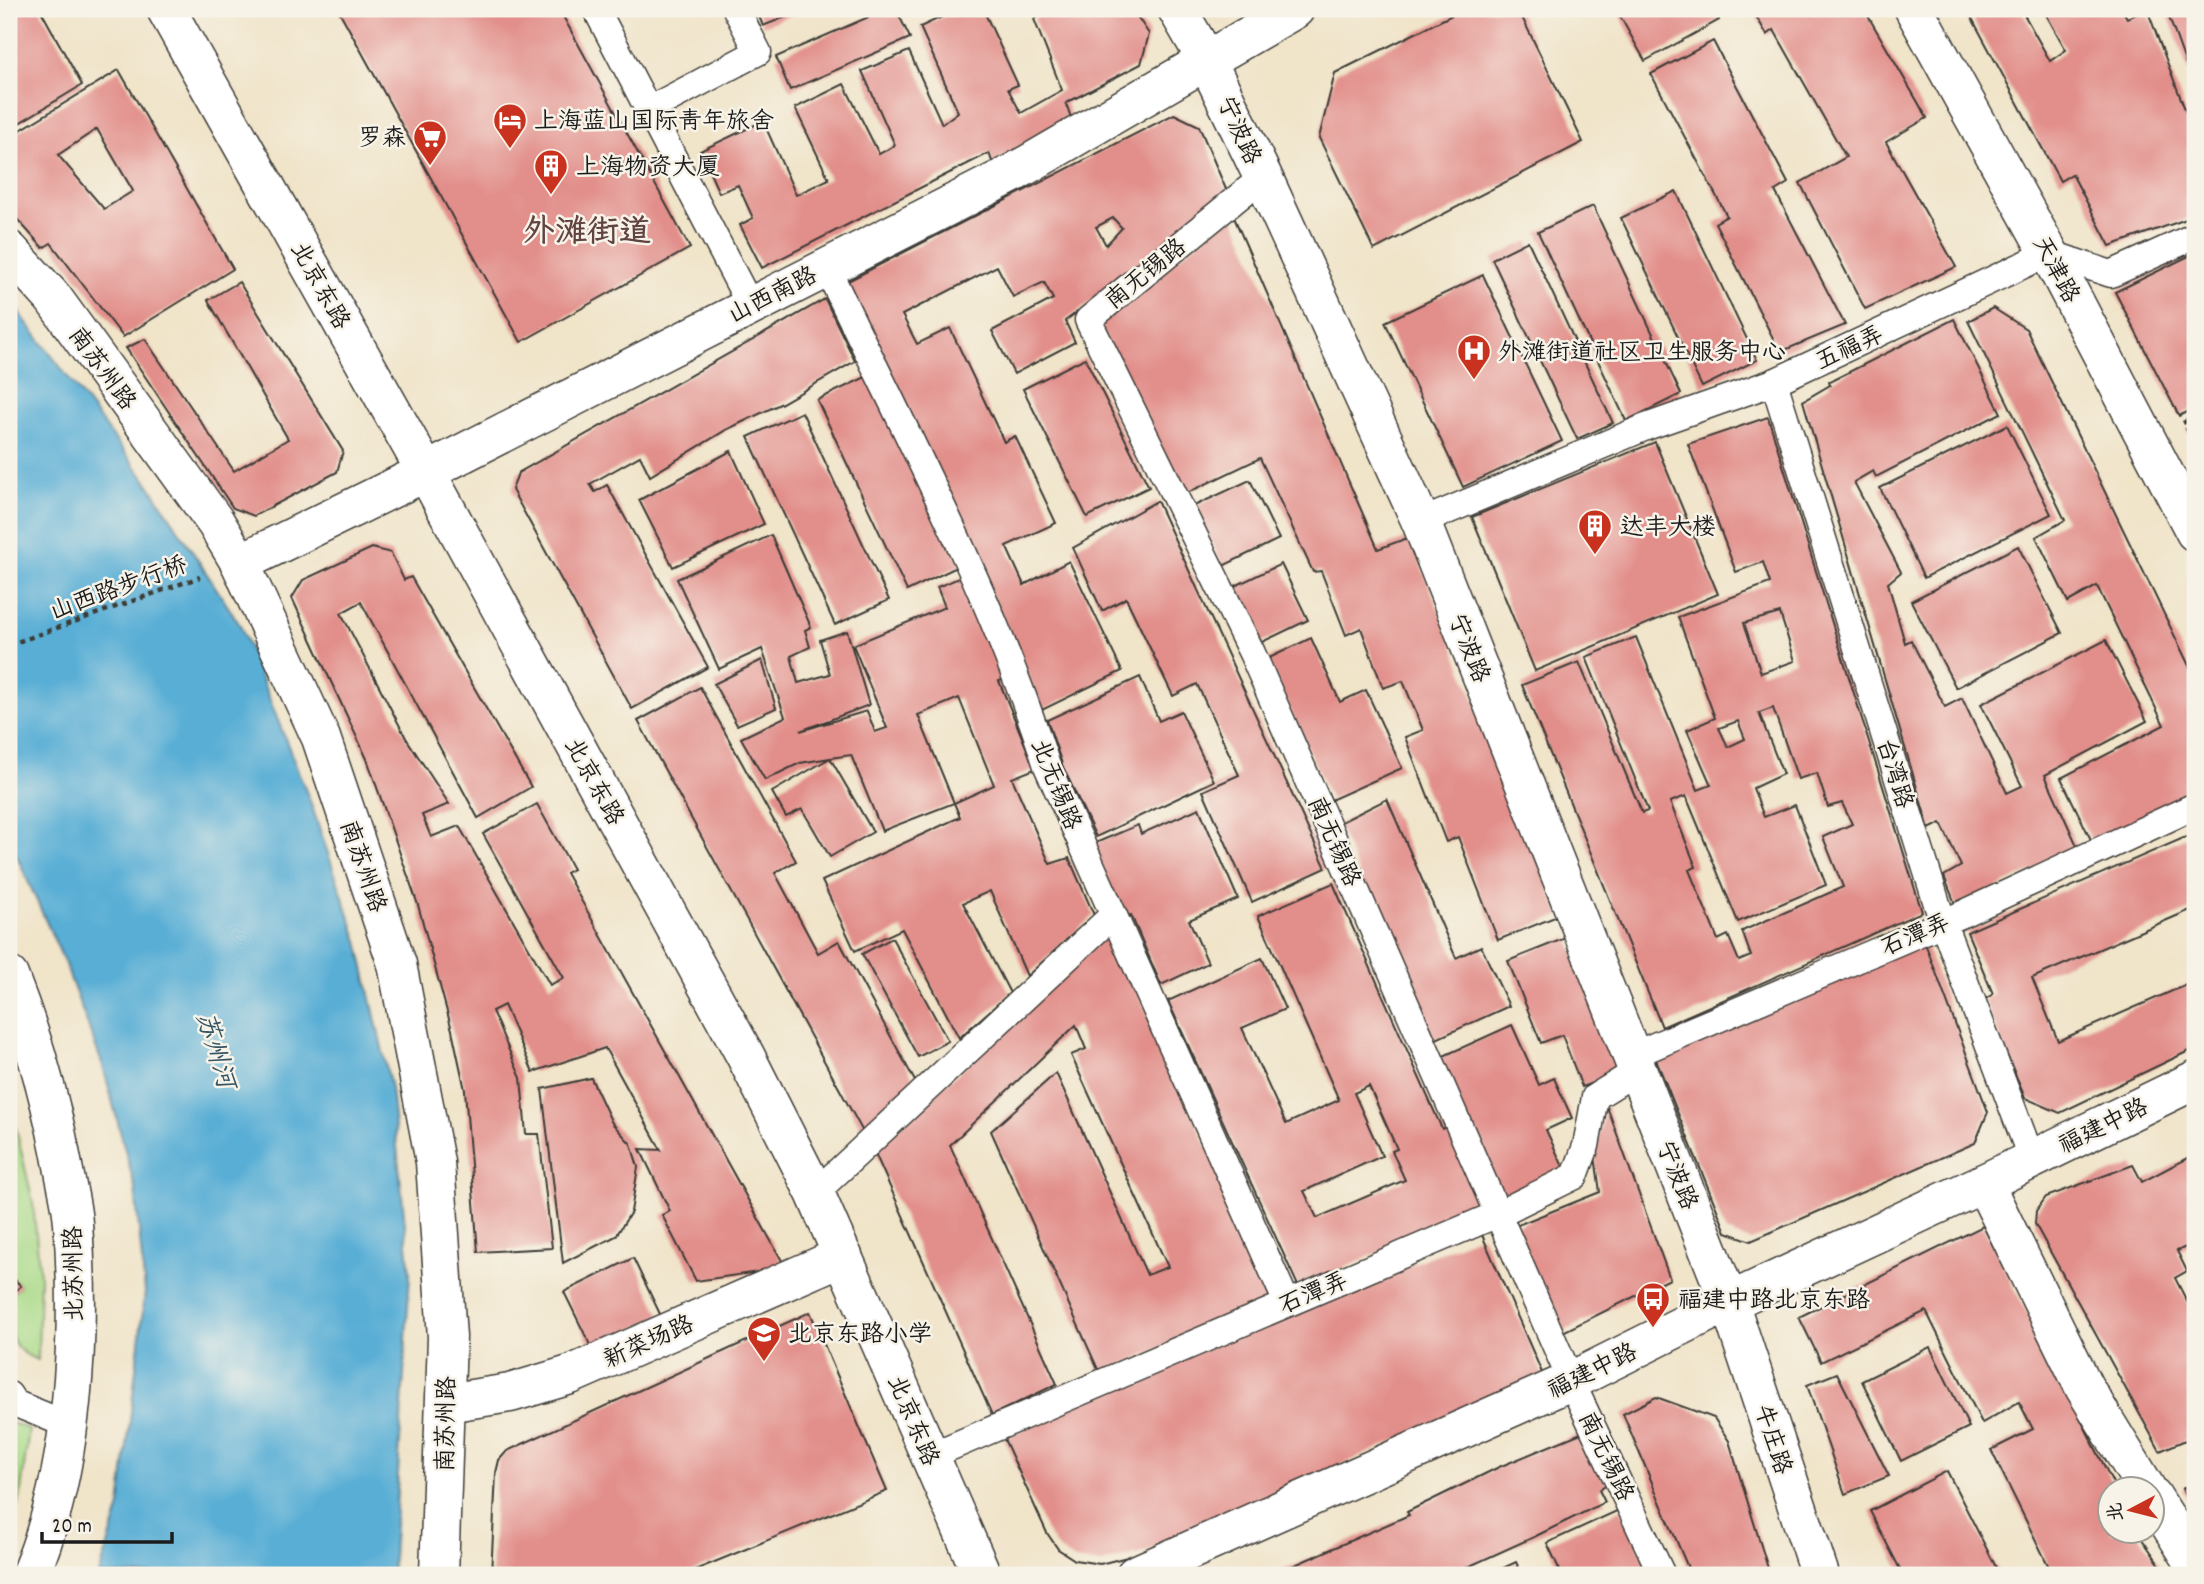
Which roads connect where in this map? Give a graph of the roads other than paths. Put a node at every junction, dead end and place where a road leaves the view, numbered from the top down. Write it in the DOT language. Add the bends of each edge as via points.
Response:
graph roads {
  1 [pos="166,9"];
  2 [pos="596,9"];
  3 [pos="736,9"];
  4 [pos="1177,9"];
  5 [pos="1294,9"];
  6 [pos="1914,9"];
  7 [pos="1206,59"];
  8 [pos="650,109"];
  9 [pos="1263,177"];
  10 [pos="2195,236"];
  11 [pos="9,250"];
  12 [pos="2049,253"];
  13 [pos="826,266"];
  14 [pos="750,305"];
  15 [pos="1774,382"];
  16 [pos="426,471"];
  17 [pos="1421,522"];
  18 [pos="2195,532"];
  19 [pos="240,563"];
  20 [pos="2195,806"];
  21 [pos="1112,916"];
  22 [pos="1943,923"];
  23 [pos="9,976"];
  24 [pos="1634,1063"];
  25 [pos="2195,1080"];
  26 [pos="2032,1160"];
  27 [pos="1984,1183"];
  28 [pos="815,1193"];
  29 [pos="1500,1213"];
  30 [pos="843,1256"];
  31 [pos="1729,1302"];
  32 [pos="1287,1303"];
  33 [pos="1571,1381"];
  34 [pos="9,1395"];
  35 [pos="446,1403"];
  36 [pos="68,1425"];
  37 [pos="930,1456"];
  38 [pos="2139,1476"];
  39 [pos="2166,1519"];
  40 [pos="2195,1564"];
  41 [pos="30,1575"];
  42 [pos="439,1575"];
  43 [pos="982,1575"];
  44 [pos="1135,1575"];
  45 [pos="1662,1575"];
  46 [pos="1819,1575"];
  1 -- 16 [label="street, 北京东路"];
  2 -- 8 [label="lane"];
  3 -- 8 [label="lane" via="758,52"];
  4 -- 7 [label="street, 宁波路"];
  5 -- 7 [label="street, 山西南路"];
  6 -- 12 [label="street, 天津路"];
  7 -- 9 [label="street, 宁波路"];
  7 -- 13 [label="street, 山西南路" via="1013,173"];
  8 -- 14 [label="lane"];
  9 -- 17 [label="street, 宁波路"];
  9 -- 29 [label="lane, 南无锡路" via="1088,320 1252,653"];
  10 -- 12 [label="lane" via="2110,274"];
  11 -- 19 [label="street, 南苏州路" via="53,298"];
  12 -- 15 [label="lane, 五福弄"];
  12 -- 18 [label="street, 天津路"];
  13 -- 14 [label="street, 山西南路"];
  13 -- 21 [label="lane, 北无锡路" via="977,584 1025,697 1047,766"];
  14 -- 16 [label="street, 山西南路"];
  15 -- 17 [label="lane, 五福弄" via="1646,427"];
  15 -- 22 [label="lane, 台湾路"];
  16 -- 19 [label="street, 山西南路"];
  16 -- 28 [label="street, 北京东路" via="745,1055"];
  17 -- 24 [label="street, 宁波路"];
  19 -- 35 [label="street, 南苏州路" via="321,738 397,964 435,1162 447,1337"];
  20 -- 22 [label="lane, 石潭弄"];
  21 -- 28 [label="lane"];
  21 -- 32 [label="lane, 北无锡路"];
  22 -- 24 [label="lane, 石潭弄"];
  22 -- 26 [label="lane, 台湾路"];
  23 -- 36 [label="street, 北苏州路" via="55,1119 73,1222 74,1349"];
  24 -- 29 [label="lane, 石潭弄" via="1595,1097 1575,1176"];
  24 -- 31 [label="street, 宁波路"];
  25 -- 26 [label="street, 福建中路"];
  26 -- 27 [label="street, 福建中路"];
  27 -- 31 [label="street, 福建中路"];
  27 -- 38 [label="street" via="2084,1387"];
  28 -- 30 [label="street, 北京东路"];
  29 -- 32 [label="lane, 石潭弄"];
  29 -- 33 [label="lane, 南无锡路"];
  30 -- 35 [label="street, 新菜场路" via="570,1375 510,1393"];
  30 -- 37 [label="street, 北京东路"];
  31 -- 33 [label="street, 福建中路"];
  31 -- 46 [label="street, 牛庄路"];
  32 -- 37 [label="lane, 石潭弄"];
  33 -- 44 [label="street, 福建中路"];
  33 -- 45 [label="lane, 南无锡路"];
  34 -- 36 [label="lane" via="14,1403"];
  35 -- 42 [label="street, 南苏州路"];
  36 -- 41 [label="street, 北苏州路" via="65,1456"];
  37 -- 43 [label="street, 北京东路"];
  39 -- 40 [label="street"];
}
